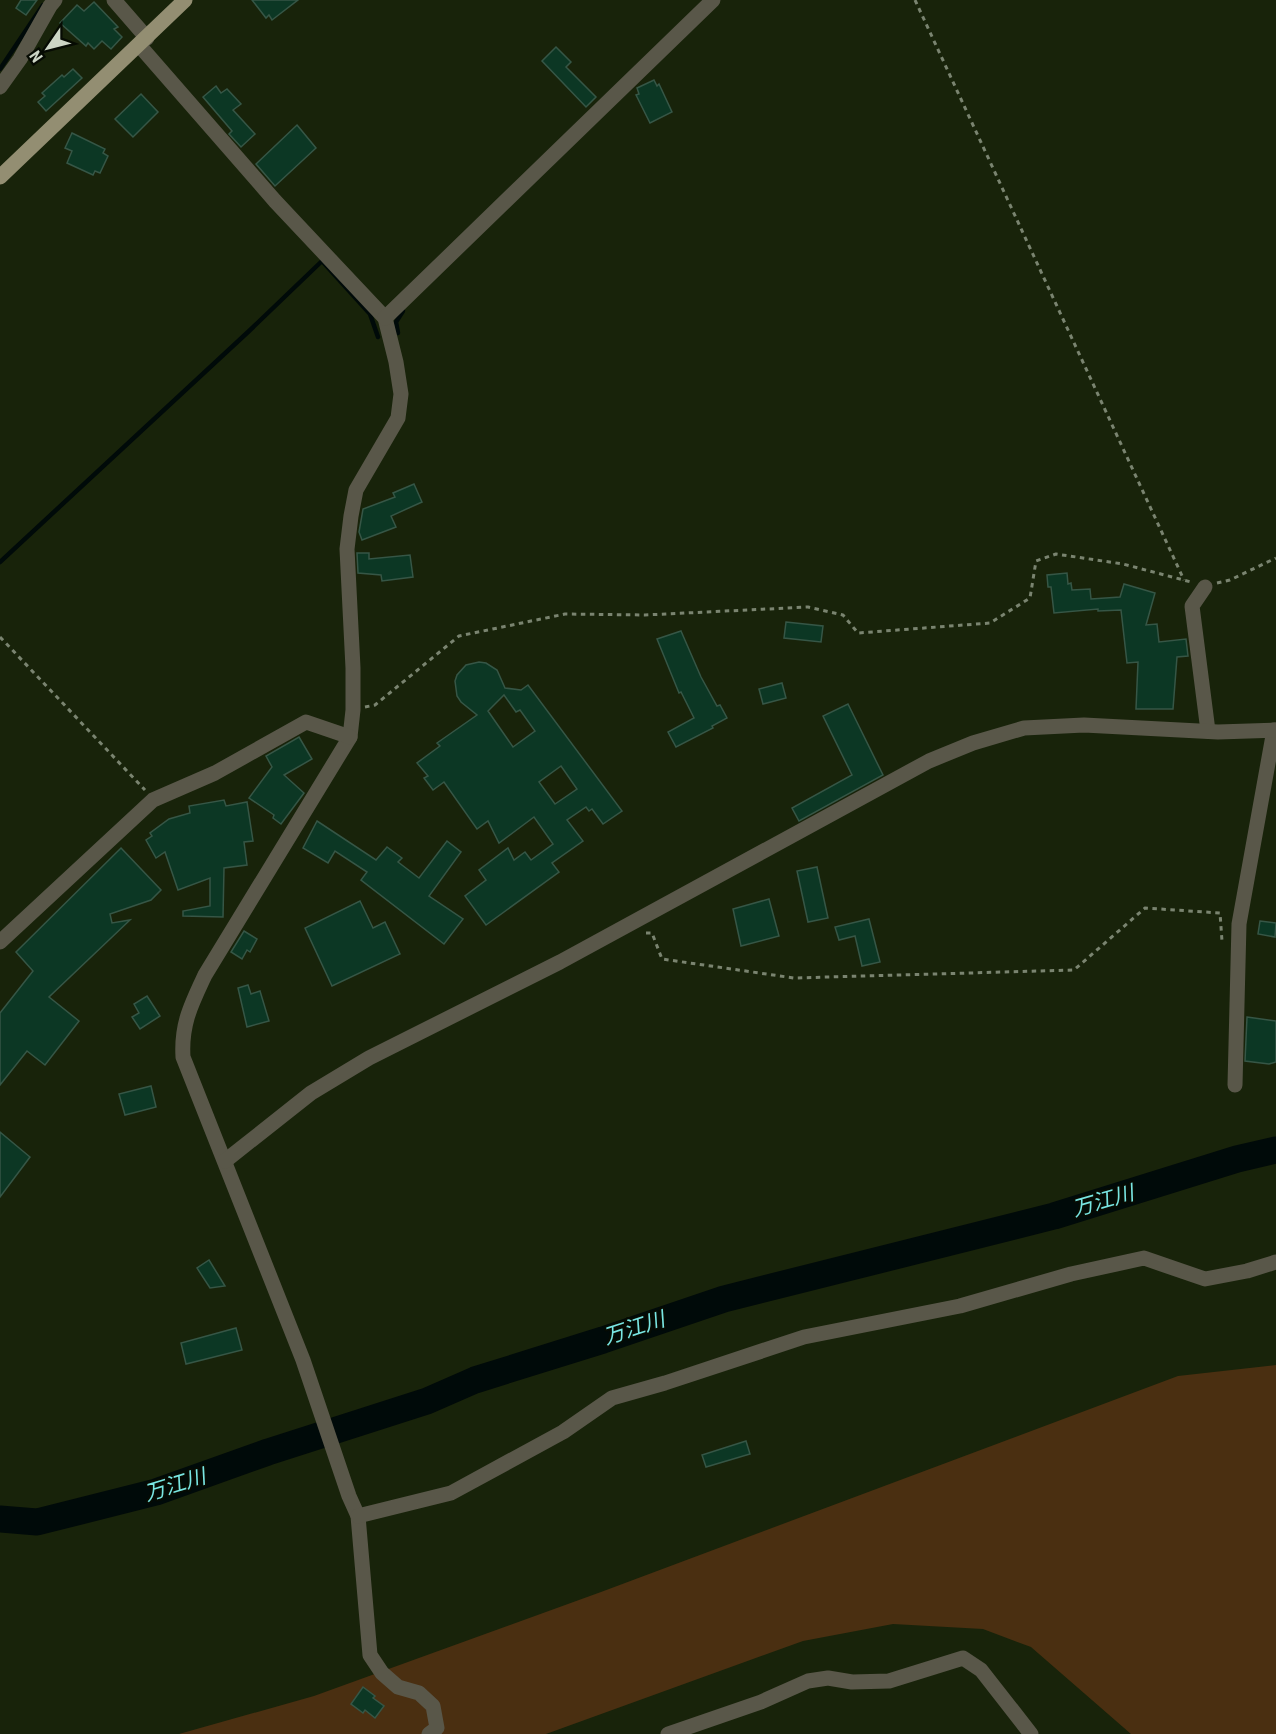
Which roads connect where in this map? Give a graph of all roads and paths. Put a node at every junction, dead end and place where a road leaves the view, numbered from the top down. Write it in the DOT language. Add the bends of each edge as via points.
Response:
graph roads {
  1 [pos="55,0"];
  2 [pos="114,0"];
  3 [pos="185,0"];
  4 [pos="714,0"];
  5 [pos="915,0"];
  6 [pos="143,41"];
  7 [pos="0,87"];
  8 [pos="0,177"];
  9 [pos="385,318"];
  10 [pos="1276,558"];
  11 [pos="1184,580"];
  12 [pos="1204,587"];
  13 [pos="0,637"];
  14 [pos="353,710"];
  15 [pos="1275,730"];
  16 [pos="1208,731"];
  17 [pos="350,737"];
  18 [pos="153,800"];
  19 [pos="640,933"];
  20 [pos="0,942"];
  21 [pos="1223,945"];
  22 [pos="1235,1085"];
  23 [pos="225,1161"];
  24 [pos="1276,1262"];
  25 [pos="358,1516"];
  26 [pos="429,1734"];
  27 [pos="668,1734"];
  28 [pos="1031,1734"];
  1 -- 7 [label="street"];
  2 -- 6 [label="street"];
  3 -- 6 [label="main road"];
  4 -- 9 [label="street"];
  5 -- 11 [label="path"];
  6 -- 8 [label="main road"];
  6 -- 9 [label="street" via="274,201"];
  9 -- 14 [label="street" via="401,394 398,418 356,490 351,516 347,549"];
  10 -- 12 [label="path" via="1230,580"];
  11 -- 12 [label="path"];
  11 -- 14 [label="path" via="1123,564 1056,554 1036,561 1030,598 990,623 858,633 843,615 808,607 645,615 565,614 459,636 375,705"];
  12 -- 16 [label="street" via="1192,606"];
  13 -- 18 [label="path"];
  14 -- 17 [label="street"];
  15 -- 16 [label="street"];
  15 -- 22 [label="street" via="1239,924"];
  16 -- 23 [label="street" via="1084,725 1024,728 929,760 560,962 369,1058 311,1093"];
  17 -- 18 [label="street" via="306,722 215,773"];
  17 -- 23 [label="street" via="190,1007 182,1037 183,1058"];
  18 -- 20 [label="street"];
  19 -- 21 [label="path" via="652,933 662,959 794,978 1074,970 1145,908 1220,914"];
  23 -- 25 [label="street" via="303,1360"];
  24 -- 25 [label="street" via="1205,1279 1144,1258 960,1306 804,1337 612,1398 563,1432 451,1493"];
  25 -- 26 [label="street" via="370,1655 398,1688 419,1693 434,1706 437,1728"];
  27 -- 28 [label="street" via="808,1681 889,1681 963,1658 981,1670"];
}
